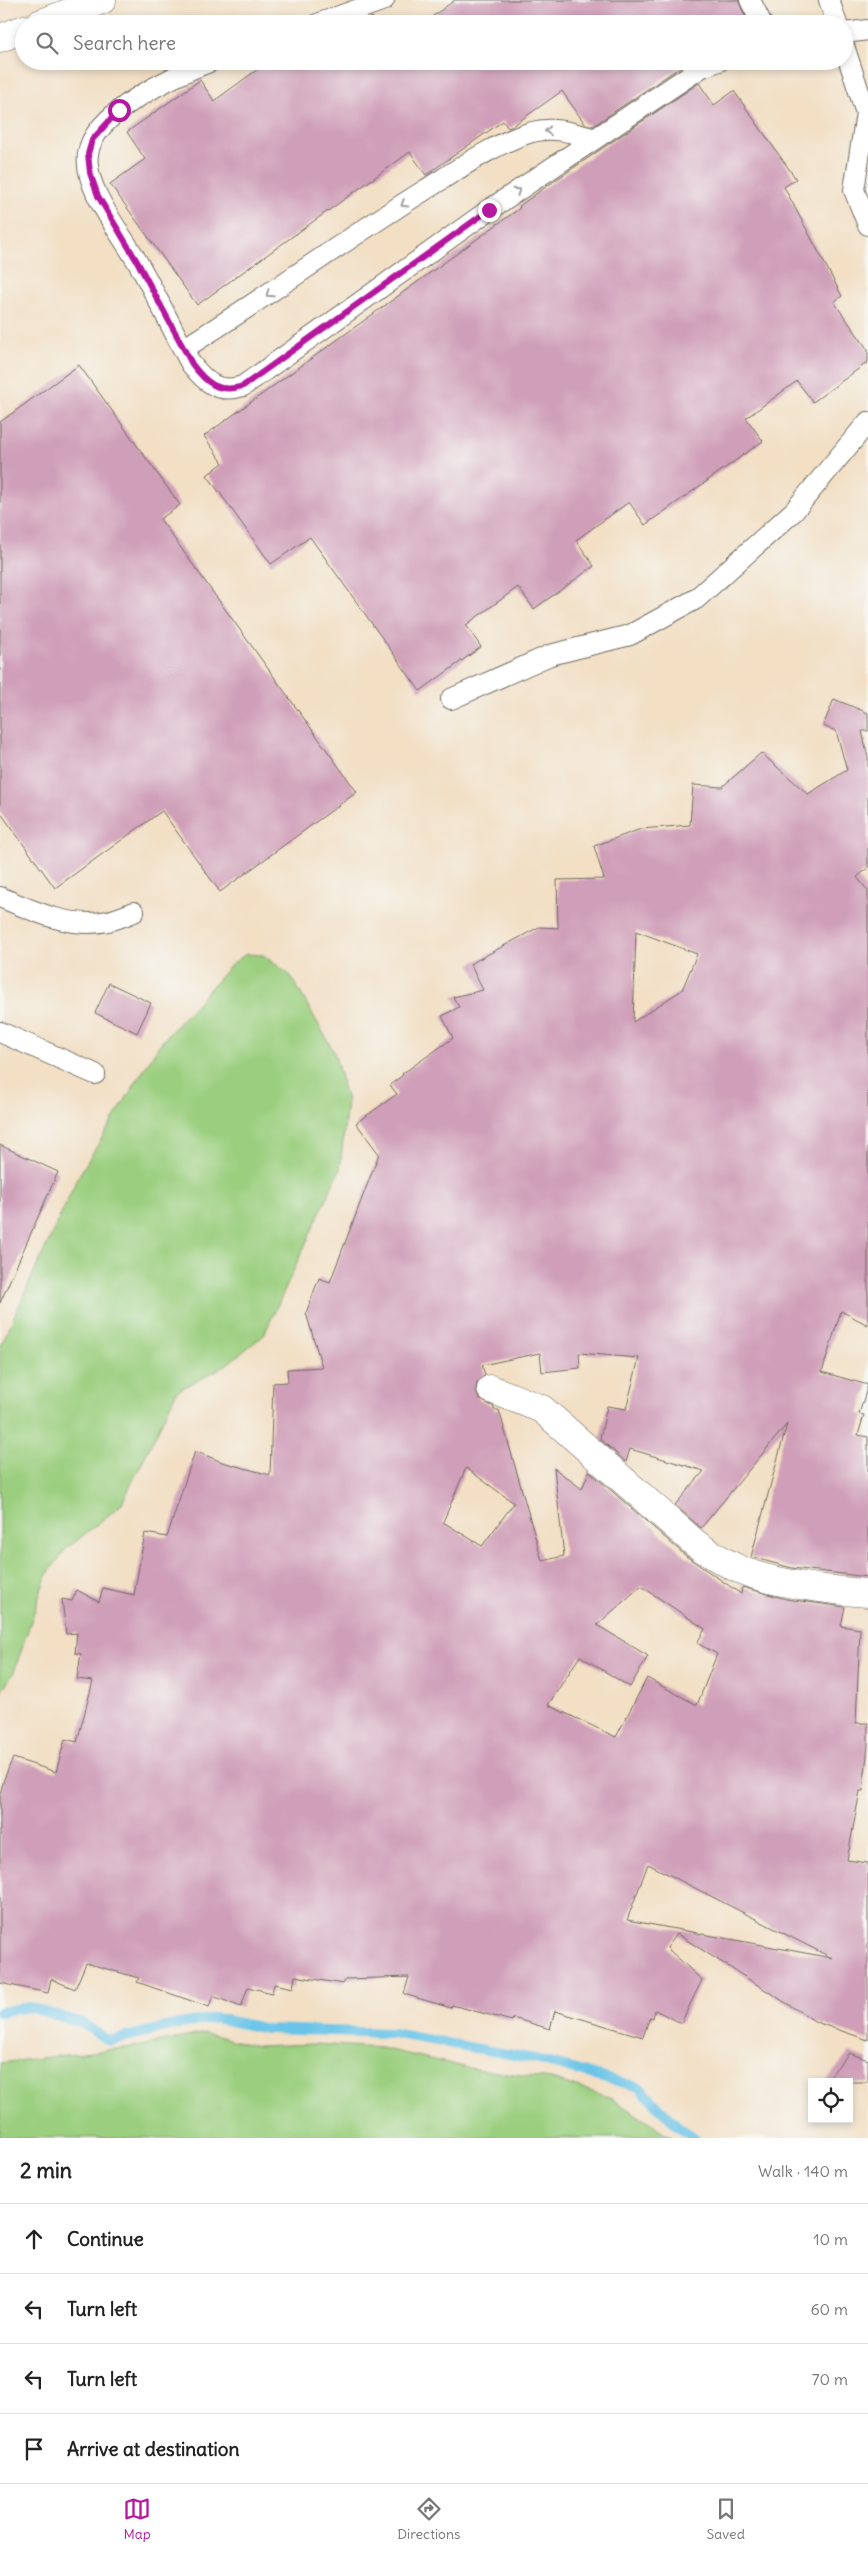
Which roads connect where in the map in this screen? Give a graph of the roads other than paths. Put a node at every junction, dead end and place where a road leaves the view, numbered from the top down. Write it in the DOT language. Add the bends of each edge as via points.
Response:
graph roads {
  1 [pos="102,0"];
  2 [pos="384,0"];
  3 [pos="750,0"];
  4 [pos="829,0"];
  5 [pos="63,15"];
  6 [pos="342,15"];
  7 [pos="758,15"];
  8 [pos="834,15"];
  9 [pos="868,30"];
  10 [pos="853,32"];
  11 [pos="15,33"];
  12 [pos="0,38"];
  13 [pos="189,70"];
  14 [pos="698,70"];
  15 [pos="852,70"];
  16 [pos="595,139"];
  17 [pos="868,225"];
  18 [pos="183,349"];
  19 [pos="868,422"];
  20 [pos="451,699"];
  21 [pos="0,897"];
  22 [pos="134,912"];
  23 [pos="0,1032"];
  24 [pos="95,1074"];
  25 [pos="491,1389"];
  26 [pos="868,1593"];
  1 -- 5 [label="street"];
  2 -- 6 [label="lane"];
  3 -- 7 [label="lane"];
  4 -- 8 [label="lane"];
  9 -- 10 [label="lane"];
  11 -- 12 [label="street"];
  13 -- 18 [label="lane" via="119,110 92,140 88,154 98,196"];
  14 -- 16 [label="lane"];
  15 -- 17 [label="lane" via="866,113 854,190"];
  16 -- 18 [label="lane, one-way" via="562,130 532,132 482,155"];
  18 -- 16 [label="lane, one-way" via="202,378 212,386 223,389 243,386"];
  19 -- 20 [label="lane" via="794,511 696,599 630,635 550,655"];
  21 -- 22 [label="lane" via="80,924 108,921"];
  23 -- 24 [label="lane"];
  25 -- 26 [label="street" via="542,1409 696,1544 721,1561 777,1580"];
}
